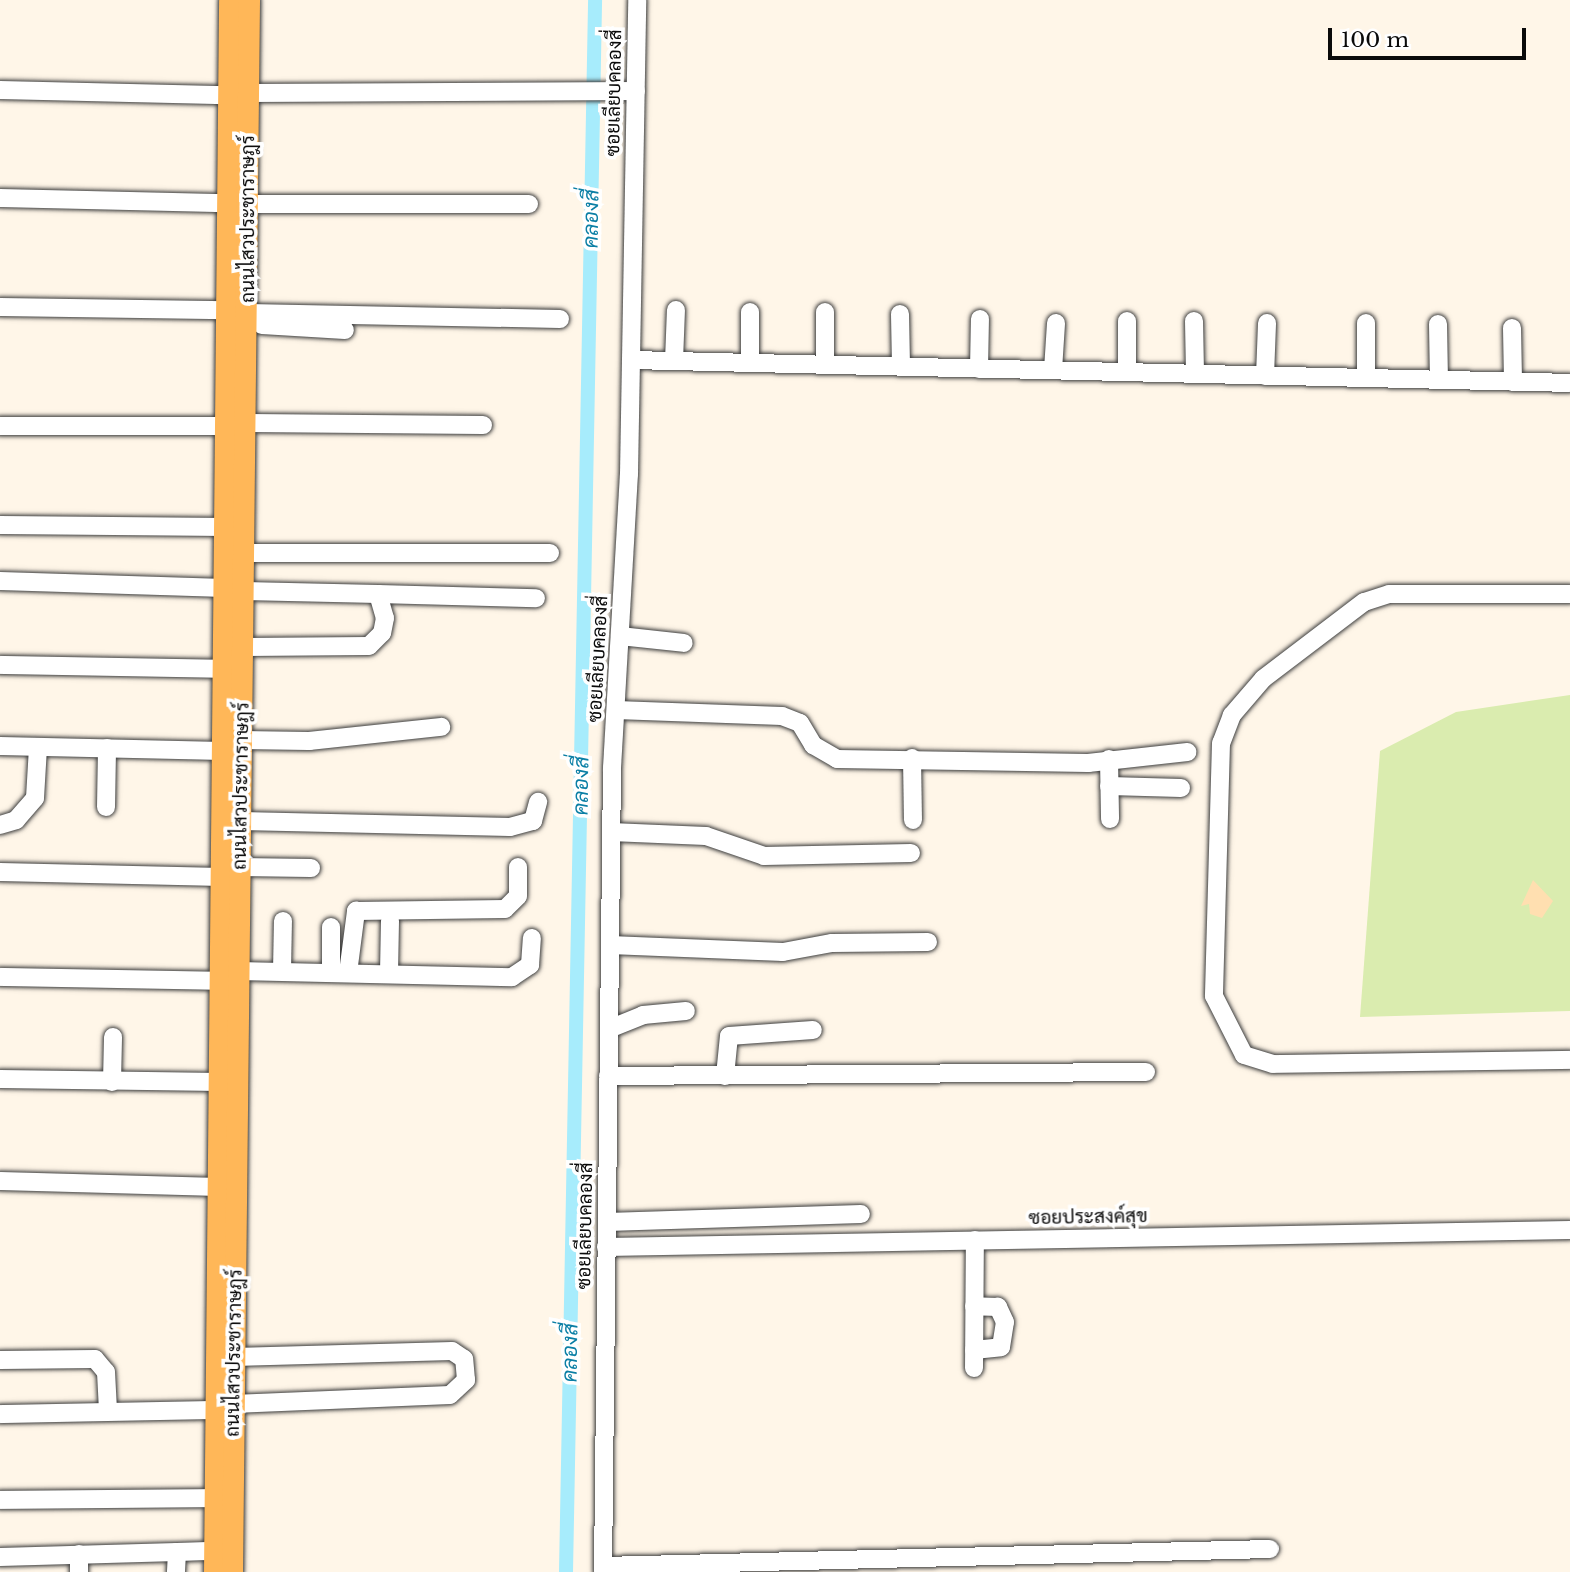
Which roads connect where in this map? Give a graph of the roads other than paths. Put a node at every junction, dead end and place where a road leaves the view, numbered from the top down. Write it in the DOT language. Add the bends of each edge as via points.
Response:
graph roads {
  1 [pos="229,0"];
  2 [pos="249,0"];
  3 [pos="637,0"];
  4 [pos="0,90"];
  5 [pos="628,91"];
  6 [pos="249,93"];
  7 [pos="227,95"];
  8 [pos="0,198"];
  9 [pos="227,203"];
  10 [pos="249,204"];
  11 [pos="529,204"];
  12 [pos="0,307"];
  13 [pos="676,310"];
  14 [pos="750,312"];
  15 [pos="825,312"];
  16 [pos="900,314"];
  17 [pos="241,316"];
  18 [pos="560,319"];
  19 [pos="980,319"];
  20 [pos="1127,321"];
  21 [pos="1194,321"];
  22 [pos="1056,323"];
  23 [pos="1267,323"];
  24 [pos="1366,323"];
  25 [pos="1438,324"];
  26 [pos="1512,328"];
  27 [pos="345,330"];
  28 [pos="631,360"];
  29 [pos="674,361"];
  30 [pos="750,363"];
  31 [pos="825,365"];
  32 [pos="901,367"];
  33 [pos="979,369"];
  34 [pos="1053,370"];
  35 [pos="1127,372"];
  36 [pos="1195,374"];
  37 [pos="1265,376"];
  38 [pos="1366,378"];
  39 [pos="1439,380"];
  40 [pos="1513,382"];
  41 [pos="1570,383"];
  42 [pos="248,423"];
  43 [pos="483,425"];
  44 [pos="0,426"];
  45 [pos="227,426"];
  46 [pos="0,525"];
  47 [pos="226,527"];
  48 [pos="244,552"];
  49 [pos="550,553"];
  50 [pos="0,581"];
  51 [pos="234,589"];
  52 [pos="377,594"];
  53 [pos="1570,594"];
  54 [pos="536,598"];
  55 [pos="620,636"];
  56 [pos="684,643"];
  57 [pos="245,647"];
  58 [pos="0,665"];
  59 [pos="224,669"];
  60 [pos="615,710"];
  61 [pos="441,727"];
  62 [pos="232,734"];
  63 [pos="0,746"];
  64 [pos="38,747"];
  65 [pos="107,748"];
  66 [pos="1186,752"];
  67 [pos="912,758"];
  68 [pos="1109,759"];
  69 [pos="1109,786"];
  70 [pos="1181,788"];
  71 [pos="538,802"];
  72 [pos="106,807"];
  73 [pos="1110,819"];
  74 [pos="913,820"];
  75 [pos="241,821"];
  76 [pos="0,825"];
  77 [pos="611,832"];
  78 [pos="911,853"];
  79 [pos="518,867"];
  80 [pos="311,868"];
  81 [pos="0,872"];
  82 [pos="231,872"];
  83 [pos="283,920"];
  84 [pos="390,920"];
  85 [pos="331,927"];
  86 [pos="532,939"];
  87 [pos="928,942"];
  88 [pos="610,945"];
  89 [pos="282,971"];
  90 [pos="339,972"];
  91 [pos="390,973"];
  92 [pos="229,976"];
  93 [pos="0,977"];
  94 [pos="686,1011"];
  95 [pos="609,1029"];
  96 [pos="813,1030"];
  97 [pos="113,1037"];
  98 [pos="1570,1059"];
  99 [pos="1146,1072"];
  100 [pos="608,1076"];
  101 [pos="725,1076"];
  102 [pos="0,1079"];
  103 [pos="112,1082"];
  104 [pos="220,1082"];
  105 [pos="0,1181"];
  106 [pos="219,1186"];
  107 [pos="861,1214"];
  108 [pos="607,1222"];
  109 [pos="1570,1230"];
  110 [pos="975,1240"];
  111 [pos="606,1247"];
  112 [pos="974,1306"];
  113 [pos="234,1357"];
  114 [pos="0,1360"];
  115 [pos="225,1407"];
  116 [pos="108,1411"];
  117 [pos="0,1414"];
  118 [pos="215,1498"];
  119 [pos="0,1500"];
  120 [pos="1270,1549"];
  121 [pos="177,1552"];
  122 [pos="0,1557"];
  123 [pos="215,1562"];
  124 [pos="79,1563"];
  125 [pos="603,1569"];
  126 [pos="176,1572"];
  127 [pos="232,1572"];
  1 -- 7 [label="main road, ถนนไสวประชาราษฎร์"];
  2 -- 6 [label="main road, ถนนไสวประชาราษฎร์"];
  3 -- 5 [label="street, ซอยเลียบคลองสี่"];
  4 -- 7 [label="street"];
  5 -- 6 [label="street"];
  5 -- 28 [label="street, ซอยเลียบคลองสี่"];
  6 -- 10 [label="main road, ถนนไสวประชาราษฎร์"];
  7 -- 9 [label="main road, ถนนไสวประชาราษฎร์"];
  8 -- 9 [label="street"];
  9 -- 17 [label="main road, ถนนไสวประชาราษฎร์"];
  10 -- 11 [label="street"];
  10 -- 17 [label="main road, ถนนไสวประชาราษฎร์"];
  12 -- 17 [label="street"];
  13 -- 29 [label="street"];
  14 -- 30 [label="street"];
  15 -- 31 [label="street"];
  16 -- 32 [label="street"];
  17 -- 18 [label="street"];
  17 -- 27 [label="street"];
  17 -- 42 [label="main road, ถนนไสวประชาราษฎร์"];
  17 -- 45 [label="main road, ถนนไสวประชาราษฎร์"];
  19 -- 33 [label="street"];
  20 -- 35 [label="street"];
  21 -- 36 [label="street"];
  22 -- 34 [label="street"];
  23 -- 37 [label="street"];
  24 -- 38 [label="street"];
  25 -- 39 [label="street"];
  26 -- 40 [label="street"];
  28 -- 29 [label="street"];
  28 -- 55 [label="street, ซอยเลียบคลองสี่"];
  29 -- 30 [label="street"];
  30 -- 31 [label="street"];
  31 -- 32 [label="street"];
  32 -- 33 [label="street"];
  33 -- 34 [label="street"];
  34 -- 35 [label="street"];
  35 -- 36 [label="street"];
  36 -- 37 [label="street"];
  37 -- 38 [label="street"];
  38 -- 39 [label="street"];
  39 -- 40 [label="street"];
  40 -- 41 [label="street"];
  42 -- 43 [label="street"];
  42 -- 48 [label="main road, ถนนไสวประชาราษฎร์"];
  44 -- 45 [label="street"];
  45 -- 47 [label="main road, ถนนไสวประชาราษฎร์"];
  46 -- 47 [label="street"];
  47 -- 51 [label="main road, ถนนไสวประชาราษฎร์"];
  48 -- 49 [label="street"];
  48 -- 51 [label="main road, ถนนไสวประชาราษฎร์"];
  50 -- 51 [label="street"];
  51 -- 52 [label="street"];
  51 -- 57 [label="main road, ถนนไสวประชาราษฎร์"];
  51 -- 59 [label="main road, ถนนไสวประชาราษฎร์"];
  52 -- 54 [label="street"];
  52 -- 57 [label="street" via="382,633 369,646"];
  53 -- 98 [label="street" via="1389,594 1364,602 1263,679 1232,715 1221,743 1214,996 1244,1055 1273,1064"];
  55 -- 56 [label="street"];
  55 -- 60 [label="street, ซอยเลียบคลองสี่"];
  57 -- 62 [label="main road, ถนนไสวประชาราษฎร์"];
  58 -- 59 [label="street"];
  59 -- 62 [label="main road, ถนนไสวประชาราษฎร์"];
  60 -- 67 [label="street" via="768,713 800,723 825,756"];
  60 -- 77 [label="street, ซอยเลียบคลองสี่"];
  61 -- 62 [label="street"];
  62 -- 65 [label="street"];
  62 -- 75 [label="main road, ถนนไสวประชาราษฎร์"];
  62 -- 82 [label="main road, ถนนไสวประชาราษฎร์"];
  63 -- 64 [label="street"];
  64 -- 65 [label="street"];
  64 -- 76 [label="street" via="35,797 16,820"];
  65 -- 72 [label="street"];
  66 -- 68 [label="street"];
  67 -- 68 [label="street"];
  67 -- 74 [label="street"];
  68 -- 69 [label="street"];
  69 -- 70 [label="street"];
  69 -- 73 [label="street"];
  71 -- 75 [label="street" via="534,821 510,827"];
  75 -- 82 [label="main road, ถนนไสวประชาราษฎร์"];
  77 -- 78 [label="street" via="706,836 765,856"];
  77 -- 88 [label="street, ซอยเลียบคลองสี่"];
  79 -- 90 [label="street" via="518,896 505,909 356,911"];
  80 -- 82 [label="street"];
  81 -- 82 [label="street"];
  82 -- 92 [label="main road, ถนนไสวประชาราษฎร์"];
  83 -- 89 [label="street"];
  84 -- 91 [label="street"];
  85 -- 90 [label="street"];
  86 -- 91 [label="street" via="530,965 512,977"];
  87 -- 88 [label="street" via="832,943 783,952"];
  88 -- 95 [label="street, ซอยเลียบคลองสี่"];
  89 -- 90 [label="street"];
  89 -- 92 [label="street"];
  90 -- 91 [label="street"];
  92 -- 93 [label="street"];
  92 -- 104 [label="main road, ถนนไสวประชาราษฎร์"];
  92 -- 113 [label="main road, ถนนไสวประชาราษฎร์"];
  94 -- 95 [label="street" via="643,1015"];
  95 -- 100 [label="street, ซอยเลียบคลองสี่"];
  96 -- 101 [label="street" via="729,1037"];
  97 -- 103 [label="street"];
  99 -- 101 [label="street"];
  100 -- 101 [label="street"];
  100 -- 108 [label="street, ซอยเลียบคลองสี่"];
  102 -- 103 [label="street"];
  103 -- 104 [label="street"];
  104 -- 106 [label="main road, ถนนไสวประชาราษฎร์"];
  105 -- 106 [label="street"];
  106 -- 115 [label="main road, ถนนไสวประชาราษฎร์"];
  107 -- 108 [label="street"];
  108 -- 111 [label="street, ซอยเลียบคลองสี่"];
  109 -- 110 [label="street, ซอยประสงค์สุข"];
  110 -- 111 [label="street, ซอยประสงค์สุข"];
  110 -- 112 [label="street"];
  111 -- 125 [label="street, ซอยเลียบคลองสี่"];
  112 -- 112 [label="street" via="998,1307 1005,1322 1001,1347 974,1359"];
  113 -- 115 [label="main road, ถนนไสวประชาราษฎร์"];
  113 -- 115 [label="street" via="452,1351 464,1359 466,1380 450,1395"];
  114 -- 116 [label="street" via="95,1359 106,1372"];
  115 -- 116 [label="street"];
  115 -- 118 [label="main road, ถนนไสวประชาราษฎร์"];
  115 -- 127 [label="main road, ถนนไสวประชาราษฎร์"];
  116 -- 117 [label="street"];
  118 -- 119 [label="street"];
  118 -- 123 [label="main road, ถนนไสวประชาราษฎร์"];
  120 -- 125 [label="street"];
  121 -- 123 [label="street"];
  121 -- 124 [label="street"];
  121 -- 126 [label="street"];
  122 -- 124 [label="street"];
}
